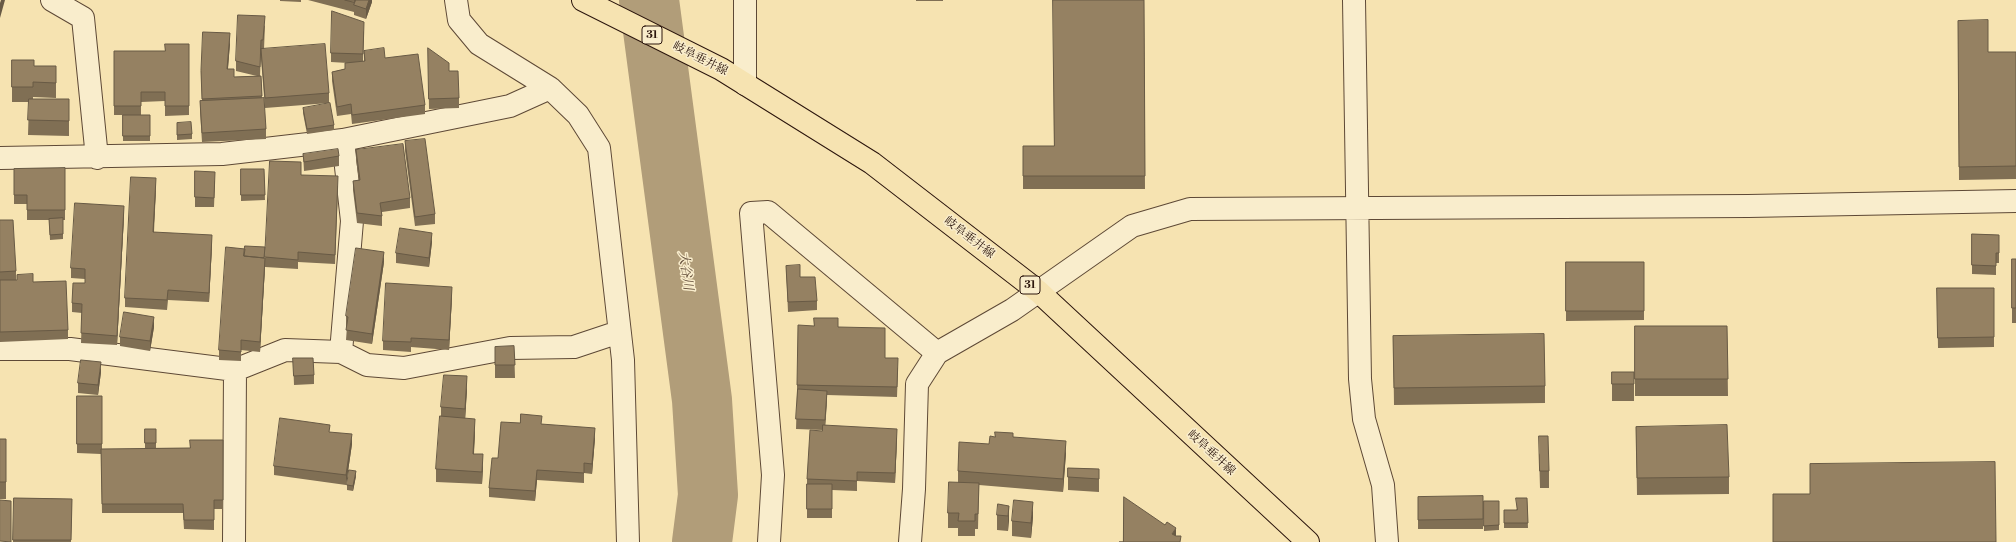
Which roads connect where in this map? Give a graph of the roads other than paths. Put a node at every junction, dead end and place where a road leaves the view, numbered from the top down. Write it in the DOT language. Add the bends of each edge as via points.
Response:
graph roads {
  1 [pos="52,0"];
  2 [pos="456,0"];
  3 [pos="583,0"];
  4 [pos="745,0"];
  5 [pos="1354,0"];
  6 [pos="745,84"];
  7 [pos="550,88"];
  8 [pos="343,140"];
  9 [pos="0,158"];
  10 [pos="97,158"];
  11 [pos="2016,201"];
  12 [pos="1356,209"];
  13 [pos="1039,292"];
  14 [pos="619,332"];
  15 [pos="0,349"];
  16 [pos="341,352"];
  17 [pos="937,353"];
  18 [pos="235,370"];
  19 [pos="234,542"];
  20 [pos="628,542"];
  21 [pos="769,542"];
  22 [pos="910,542"];
  23 [pos="1308,542"];
  24 [pos="1387,542"];
  1 -- 10 [label="street" via="83,18"];
  2 -- 7 [label="street" via="460,20 479,44"];
  3 -- 6 [label="main road, 岐阜垂井線 / 31" via="721,69"];
  4 -- 6 [label="street"];
  5 -- 12 [label="street"];
  6 -- 13 [label="main road, 岐阜垂井線 / 31" via="872,163"];
  7 -- 8 [label="street" via="510,106"];
  7 -- 14 [label="street" via="578,115 599,148"];
  8 -- 10 [label="street" via="222,154"];
  8 -- 16 [label="street" via="352,221"];
  9 -- 10 [label="street"];
  11 -- 12 [label="street"];
  12 -- 13 [label="street" via="1190,209 1132,226"];
  12 -- 24 [label="street" via="1360,379 1364,420 1383,485"];
  13 -- 17 [label="street"];
  13 -- 23 [label="main road, 岐阜垂井線 / 31"];
  14 -- 16 [label="street" via="574,347 510,348 404,368 368,365"];
  14 -- 20 [label="street" via="623,360"];
  15 -- 18 [label="street" via="70,349"];
  16 -- 18 [label="street" via="285,350"];
  17 -- 21 [label="street" via="768,212 751,213 773,474"];
  17 -- 22 [label="street" via="917,384"];
  18 -- 19 [label="street"];
}
